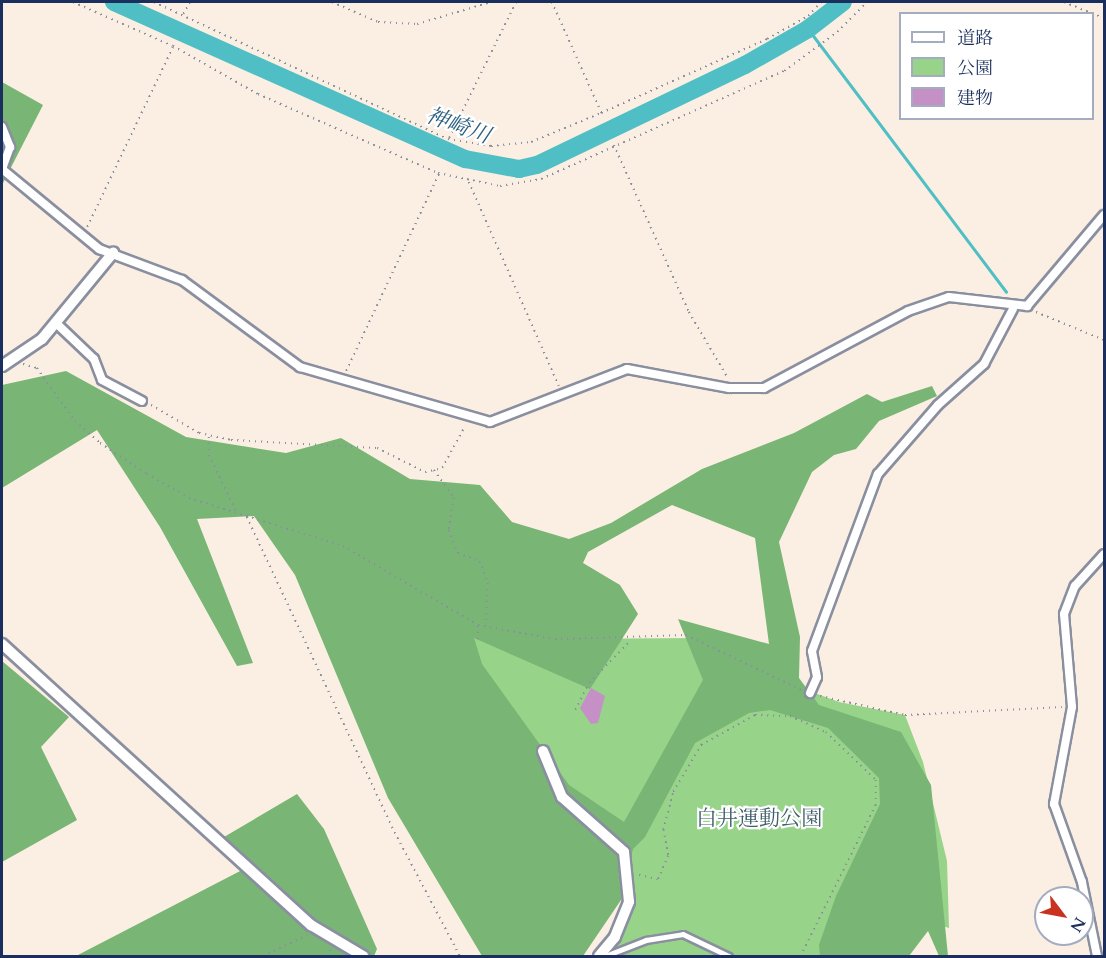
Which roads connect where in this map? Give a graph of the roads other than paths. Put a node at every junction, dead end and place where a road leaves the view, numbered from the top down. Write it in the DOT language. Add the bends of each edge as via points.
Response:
graph roads {
  1 [pos="2,127"];
  2 [pos="1104,214"];
  3 [pos="113,253"];
  4 [pos="1013,309"];
  5 [pos="56,323"];
  6 [pos="2,366"];
  7 [pos="142,401"];
  8 [pos="1104,554"];
  9 [pos="2,644"];
  10 [pos="810,693"];
  11 [pos="543,751"];
  12 [pos="363,957"];
  13 [pos="599,957"];
  14 [pos="605,957"];
  15 [pos="729,957"];
  16 [pos="1097,957"];
  1 -- 3 [label="street" via="10,147 2,169 81,238"];
  2 -- 4 [label="street" via="1028,306"];
  3 -- 4 [label="street" via="182,280 300,367 468,416 503,420 627,369 729,388 764,388 933,301 974,296"];
  3 -- 5 [label="street"];
  4 -- 10 [label="street" via="984,364 938,405 878,474 812,651 817,676"];
  5 -- 6 [label="street"];
  5 -- 7 [label="street" via="94,359 102,380"];
  8 -- 16 [label="street" via="1075,586 1064,614 1072,707 1054,804 1082,882"];
  9 -- 12 [label="street" via="317,930"];
  11 -- 13 [label="street" via="562,797 624,852 629,902 615,937"];
  14 -- 15 [label="lane" via="646,940 683,934"];
}
